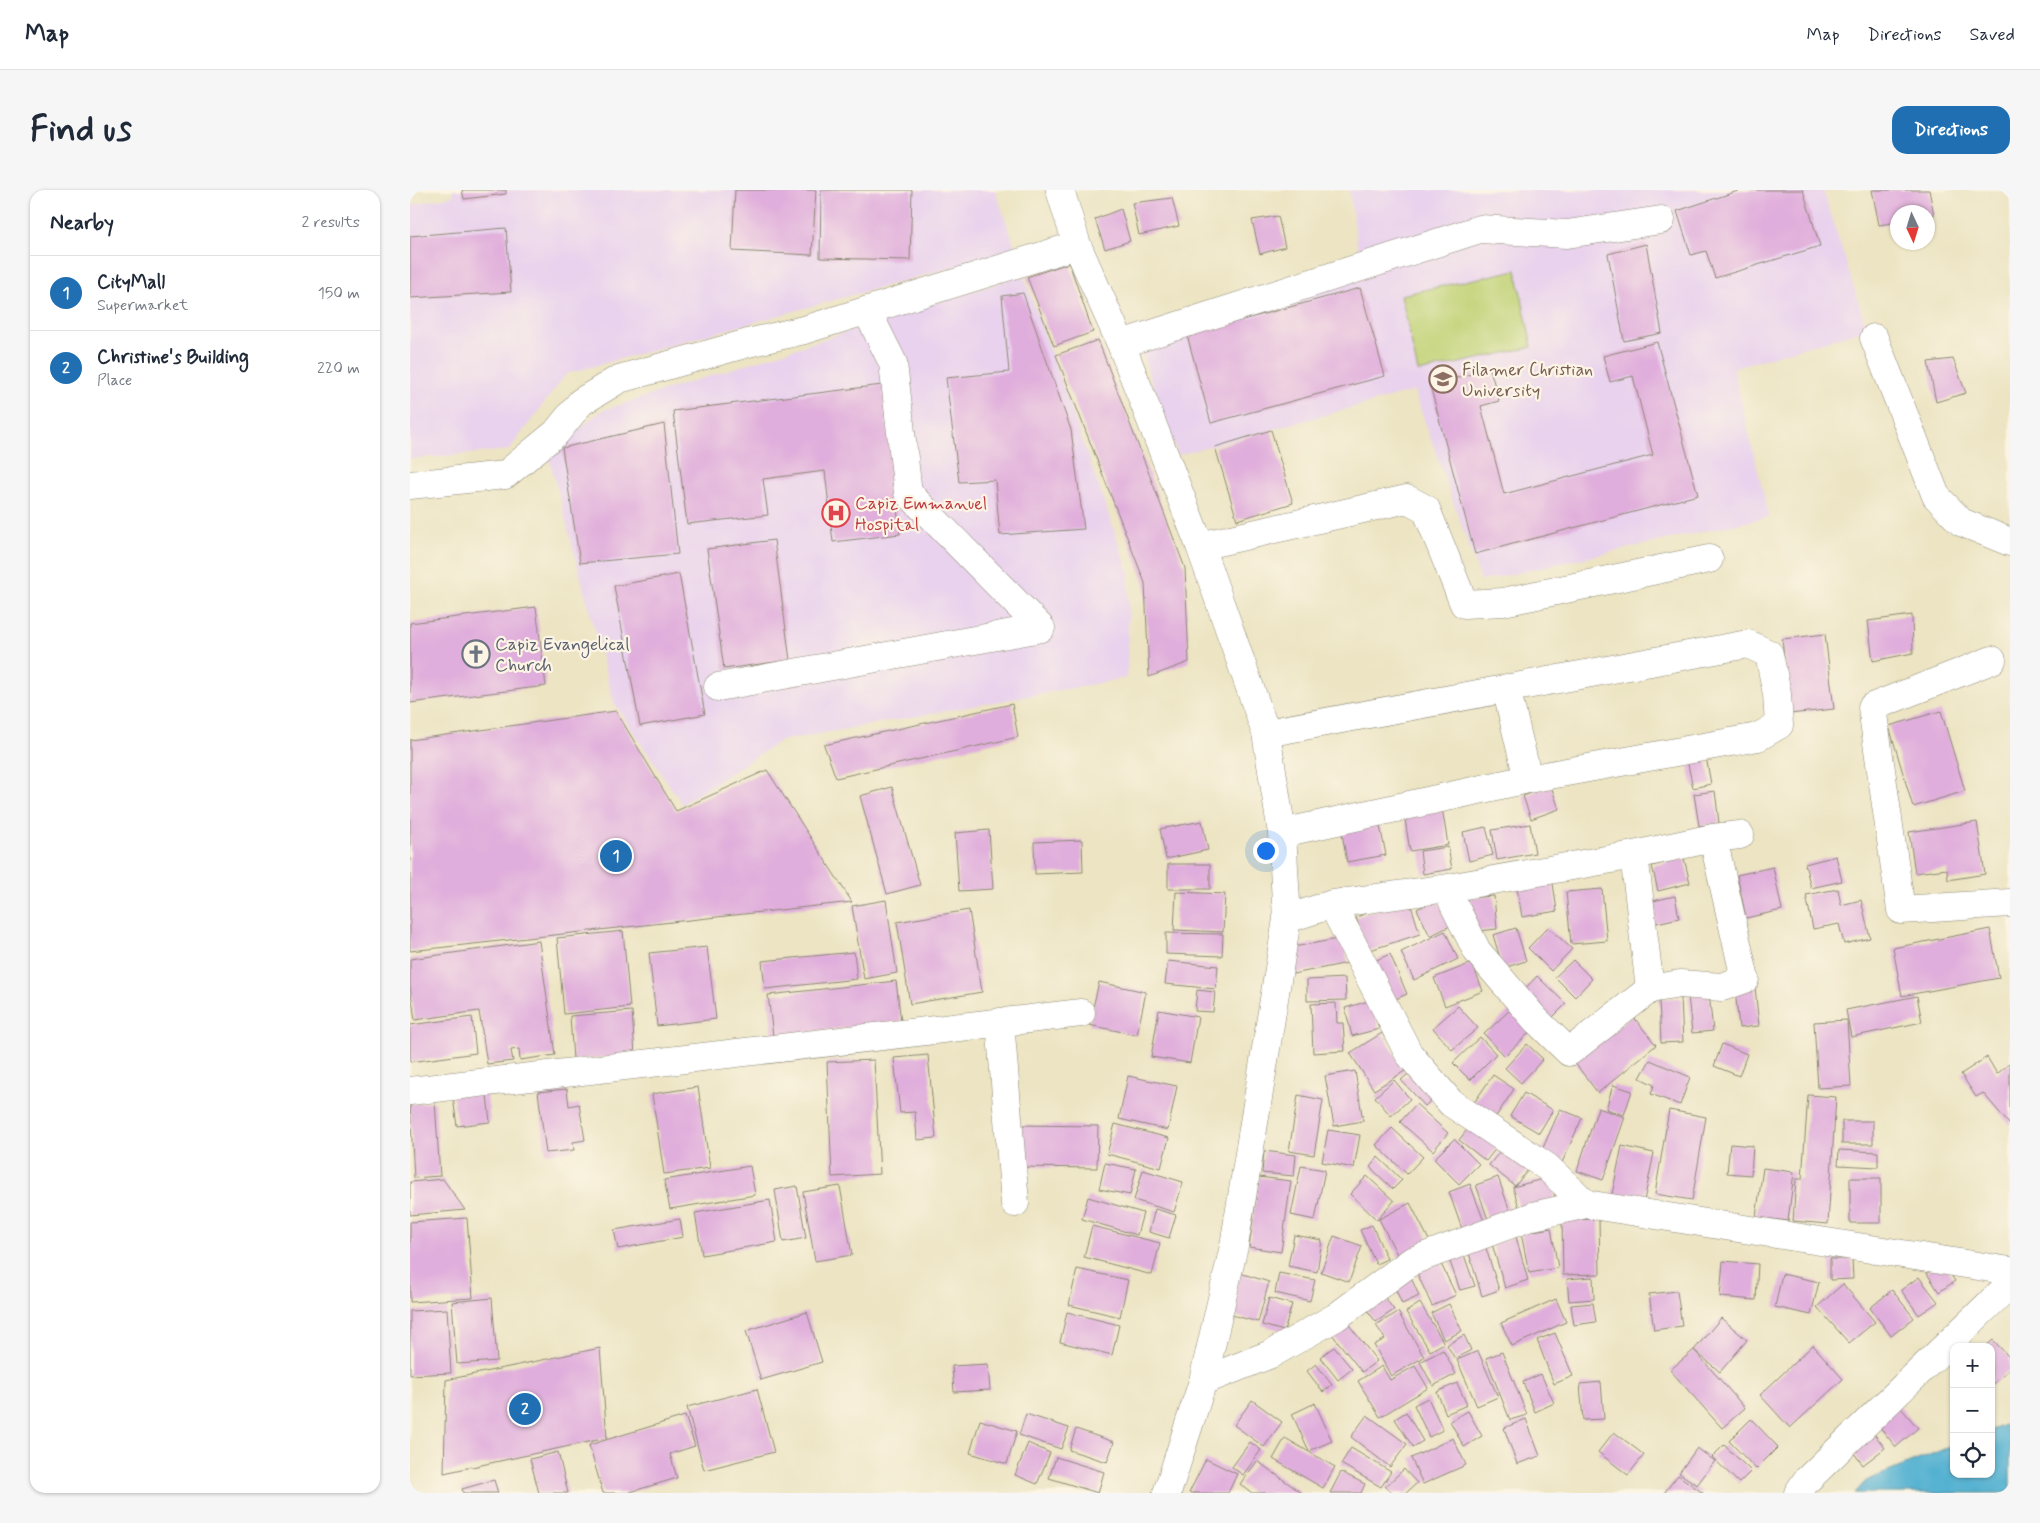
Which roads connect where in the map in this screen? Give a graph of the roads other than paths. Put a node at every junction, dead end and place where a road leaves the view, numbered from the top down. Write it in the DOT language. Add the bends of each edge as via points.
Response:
graph roads {
  1 [pos="1060,190"];
  2 [pos="1661,220"];
  3 [pos="1077,245"];
  4 [pos="866,311"];
  5 [pos="1874,338"];
  6 [pos="1121,344"];
  7 [pos="410,485"];
  8 [pos="2010,542"];
  9 [pos="1200,546"];
  10 [pos="1708,560"];
  11 [pos="1992,660"];
  12 [pos="718,687"];
  13 [pos="1506,688"];
  14 [pos="1266,733"];
  15 [pos="1528,778"];
  16 [pos="1282,833"];
  17 [pos="1740,835"];
  18 [pos="1713,838"];
  19 [pos="1634,855"];
  20 [pos="1448,888"];
  21 [pos="2010,903"];
  22 [pos="1332,904"];
  23 [pos="1287,919"];
  24 [pos="1650,990"];
  25 [pos="1081,1013"];
  26 [pos="1000,1022"];
  27 [pos="410,1091"];
  28 [pos="1015,1203"];
  29 [pos="1586,1204"];
  30 [pos="2010,1271"];
  31 [pos="2010,1284"];
  32 [pos="1203,1381"];
  33 [pos="1167,1493"];
  34 [pos="1798,1493"];
  1 -- 3 [label="street"];
  2 -- 6 [label="street" via="1566,234 1480,229"];
  3 -- 4 [label="street"];
  3 -- 6 [label="street"];
  4 -- 7 [label="street" via="618,379 580,402 556,433 505,475"];
  4 -- 12 [label="street" via="893,363 908,493 1041,628"];
  5 -- 8 [label="street" via="1936,496 1961,522"];
  6 -- 9 [label="street"];
  9 -- 10 [label="street" via="1407,499 1426,509 1464,604 1503,602"];
  9 -- 14 [label="street"];
  11 -- 21 [label="street" via="1872,707 1901,910"];
  13 -- 14 [label="street"];
  13 -- 15 [label="street"];
  13 -- 15 [label="street" via="1748,644 1768,654 1777,694 1778,725 1758,737"];
  14 -- 16 [label="street"];
  15 -- 16 [label="street"];
  16 -- 23 [label="street"];
  17 -- 18 [label="street"];
  18 -- 19 [label="street"];
  18 -- 24 [label="street" via="1745,979 1722,987 1680,984"];
  19 -- 20 [label="street"];
  19 -- 24 [label="street"];
  20 -- 22 [label="street"];
  20 -- 24 [label="street" via="1477,951 1535,1019 1569,1052"];
  22 -- 23 [label="street"];
  22 -- 29 [label="street" via="1409,1054 1451,1103 1547,1167"];
  23 -- 32 [label="street" via="1234,1246"];
  25 -- 26 [label="street"];
  26 -- 27 [label="street"];
  26 -- 28 [label="street"];
  29 -- 30 [label="street"];
  29 -- 32 [label="street" via="1533,1216 1412,1261 1336,1317 1279,1349"];
  31 -- 34 [label="street"];
  32 -- 33 [label="street"];
}
